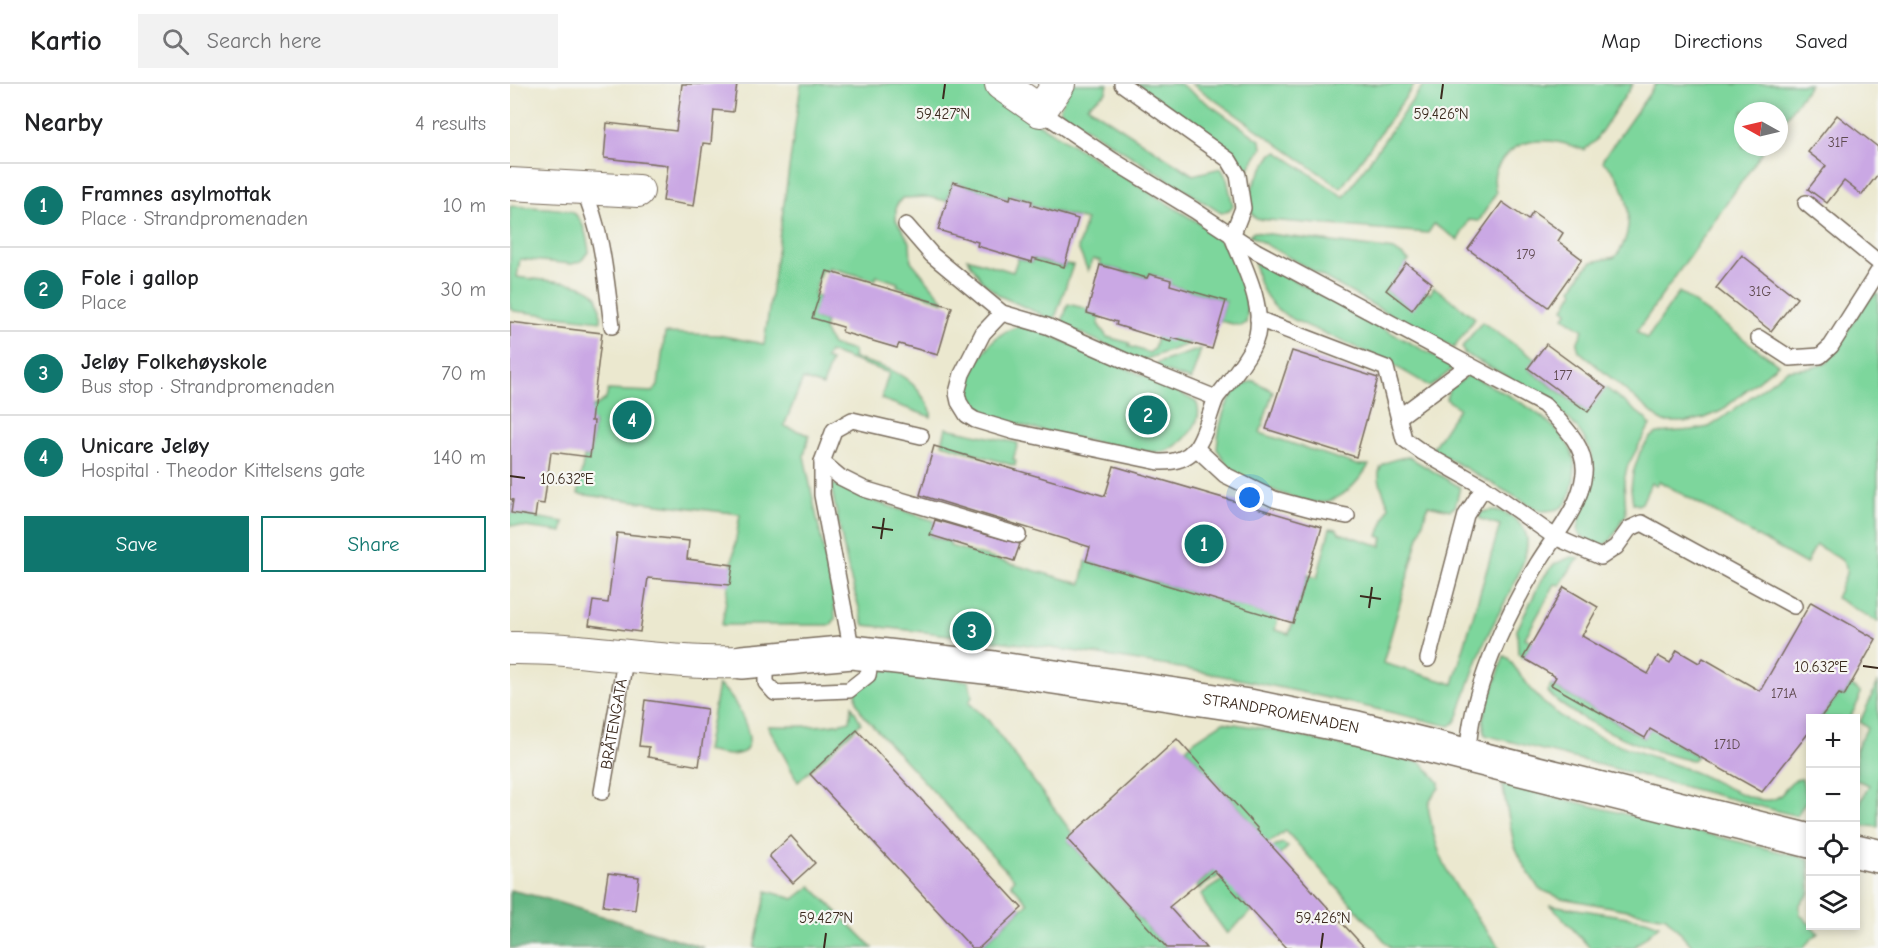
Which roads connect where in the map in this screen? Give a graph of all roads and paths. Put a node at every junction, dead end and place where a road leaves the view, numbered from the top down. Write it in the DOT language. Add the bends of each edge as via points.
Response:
graph roads {
  1 [pos="1001,84"];
  2 [pos="1059,84"];
  3 [pos="1122,84"];
  4 [pos="1040,111"];
  5 [pos="510,184"];
  6 [pos="583,189"];
  7 [pos="638,191"];
  8 [pos="1806,203"];
  9 [pos="906,225"];
  10 [pos="1232,236"];
  11 [pos="1878,262"];
  12 [pos="1878,272"];
  13 [pos="1002,313"];
  14 [pos="1258,319"];
  15 [pos="612,326"];
  16 [pos="1759,338"];
  17 [pos="1469,365"];
  18 [pos="1216,398"];
  19 [pos="1399,417"];
  20 [pos="921,436"];
  21 [pos="1197,449"];
  22 [pos="822,462"];
  23 [pos="1484,487"];
  24 [pos="1347,516"];
  25 [pos="1018,536"];
  26 [pos="1555,537"];
  27 [pos="1794,606"];
  28 [pos="510,648"];
  29 [pos="862,653"];
  30 [pos="626,655"];
  31 [pos="1428,659"];
  32 [pos="754,661"];
  33 [pos="1468,755"];
  34 [pos="602,792"];
  35 [pos="1806,838"];
  36 [pos="1860,852"];
  37 [pos="1878,856"];
  1 -- 4 [label="street"];
  2 -- 4 [label="street"];
  3 -- 10 [label="lane" via="1228,160 1238,175 1243,208"];
  4 -- 10 [label="lane"];
  5 -- 6 [label="street"];
  6 -- 7 [label="street"];
  6 -- 15 [label="lane" via="598,233"];
  8 -- 11 [label="lane"];
  9 -- 13 [label="lane" via="932,255"];
  10 -- 14 [label="lane" via="1255,297"];
  10 -- 17 [label="lane"];
  12 -- 16 [label="lane" via="1831,346 1820,356 1790,358"];
  13 -- 18 [label="lane" via="1047,326"];
  13 -- 21 [label="lane" via="983,333 960,381 957,393 967,415 1015,432 1159,462 1174,463"];
  14 -- 18 [label="lane" via="1257,336"];
  14 -- 19 [label="lane" via="1386,368"];
  17 -- 19 [label="lane"];
  17 -- 26 [label="lane" via="1544,405 1567,428 1580,450 1584,473 1577,502"];
  18 -- 21 [label="lane"];
  19 -- 23 [label="lane" via="1404,439"];
  20 -- 22 [label="lane" via="852,420 834,430"];
  21 -- 24 [label="lane" via="1225,475 1274,499"];
  22 -- 25 [label="lane" via="864,489"];
  22 -- 29 [label="lane" via="822,495"];
  23 -- 26 [label="lane"];
  23 -- 31 [label="lane" via="1466,515"];
  26 -- 27 [label="lane" via="1601,556 1616,547 1629,529 1642,523"];
  26 -- 33 [label="lane" via="1498,642 1474,705"];
  28 -- 30 [label="street, BRÅTENGATA"];
  29 -- 32 [label="street, STRANDPROMENADEN"];
  29 -- 33 [label="street, STRANDPROMENADEN" via="994,668 1249,706"];
  30 -- 32 [label="street, BRÅTENGATA" via="709,662"];
  30 -- 34 [label="lane, BRÅTENGATA"];
  33 -- 35 [label="street, STRANDPROMENADEN"];
  36 -- 37 [label="street"];
}
